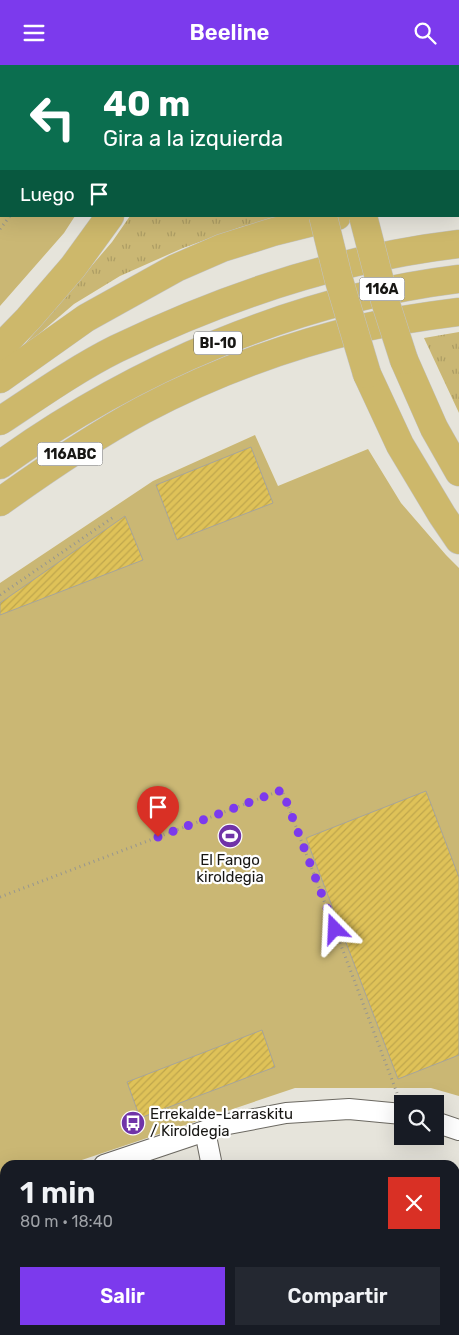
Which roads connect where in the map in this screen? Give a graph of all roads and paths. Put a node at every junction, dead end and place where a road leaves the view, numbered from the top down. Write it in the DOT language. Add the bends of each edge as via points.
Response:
graph roads {
  1 [pos="9,217"];
  2 [pos="109,217"];
  3 [pos="323,217"];
  4 [pos="333,217"];
  5 [pos="363,217"];
  6 [pos="0,229"];
  7 [pos="459,244"];
  8 [pos="459,279"];
  9 [pos="459,312"];
  10 [pos="0,348"];
  11 [pos="0,379"];
  12 [pos="0,421"];
  13 [pos="0,465"];
  14 [pos="459,472"];
  15 [pos="0,502"];
  16 [pos="115,516"];
  17 [pos="459,540"];
  18 [pos="0,595"];
  19 [pos="0,897"];
  20 [pos="396,1095"];
  21 [pos="394,1108"];
  22 [pos="444,1125"];
  23 [pos="459,1130"];
  24 [pos="205,1131"];
  25 [pos="119,1160"];
  26 [pos="211,1160"];
  1 -- 6 [label="path"];
  2 -- 10 [label="highway" via="73,267"];
  3 -- 17 [label="highway, bridge" via="367,374 400,445"];
  4 -- 11 [label="highway" via="222,248 176,268 86,318"];
  5 -- 14 [label="highway, 116A, bridge" via="404,360 434,427"];
  7 -- 12 [label="highway, BI-10" via="430,247 310,273 207,309 115,350"];
  8 -- 13 [label="highway, BI-10" via="326,305 212,345 130,384"];
  9 -- 15 [label="highway, 116ABC" via="362,328 218,375 143,411 81,447"];
  16 -- 18 [label="path"];
  19 -- 20 [label="path" via="282,790"];
  21 -- 24 [label="street" via="286,1113"];
  22 -- 23 [label="street"];
  24 -- 25 [label="street"];
  24 -- 26 [label="street"];
}
